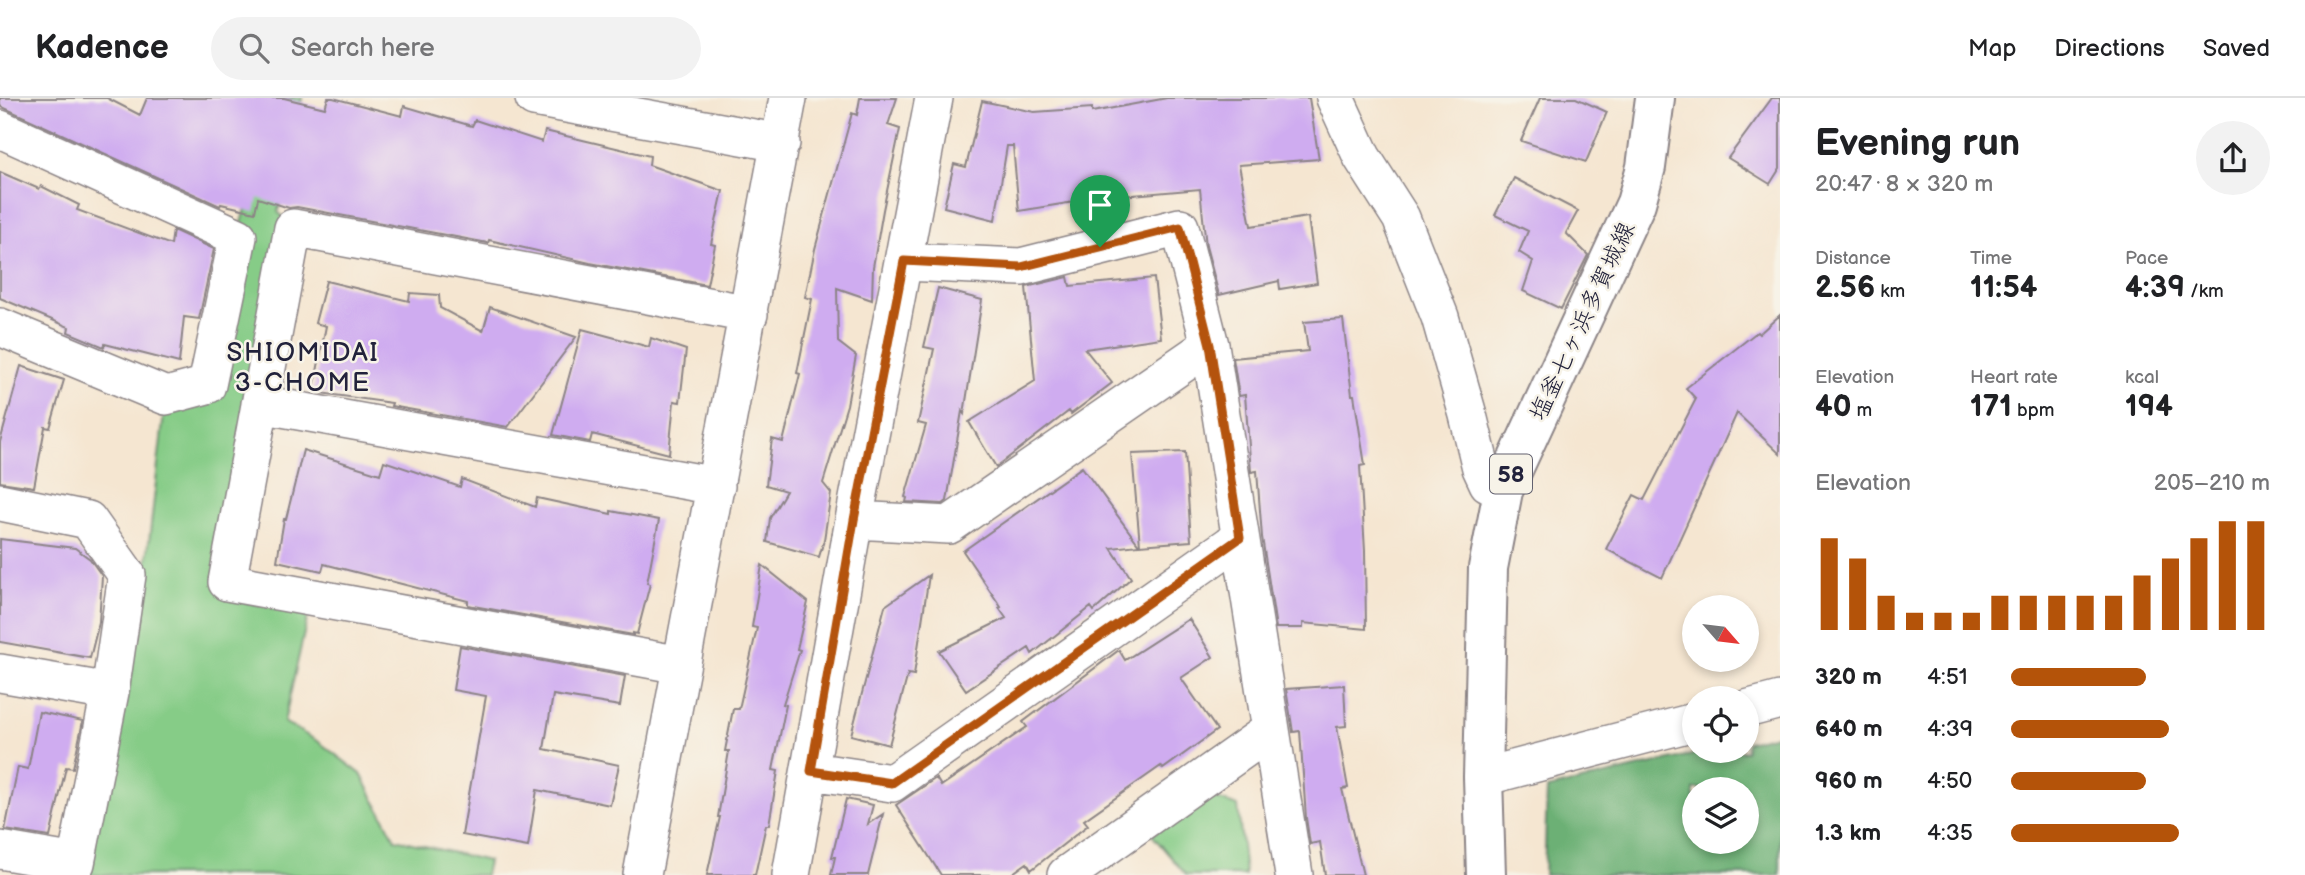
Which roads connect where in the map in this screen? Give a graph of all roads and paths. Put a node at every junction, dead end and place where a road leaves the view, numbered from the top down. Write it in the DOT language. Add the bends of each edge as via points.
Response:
graph roads {
  1 [pos="534,98"];
  2 [pos="788,98"];
  3 [pos="934,98"];
  4 [pos="1335,98"];
  5 [pos="1655,98"];
  6 [pos="0,130"];
  7 [pos="781,143"];
  8 [pos="904,261"];
  9 [pos="749,314"];
  10 [pos="0,327"];
  11 [pos="1210,345"];
  12 [pos="260,404"];
  13 [pos="716,486"];
  14 [pos="1503,491"];
  15 [pos="0,502"];
  16 [pos="854,520"];
  17 [pos="1240,538"];
  18 [pos="681,665"];
  19 [pos="0,673"];
  20 [pos="110,692"];
  21 [pos="1780,700"];
  22 [pos="1759,706"];
  23 [pos="1682,725"];
  24 [pos="1271,730"];
  25 [pos="811,771"];
  26 [pos="1483,777"];
  27 [pos="0,850"];
  28 [pos="642,875"];
  29 [pos="790,875"];
  30 [pos="1066,875"];
  31 [pos="1294,875"];
  32 [pos="1486,875"];
  1 -- 7 [label="street"];
  2 -- 7 [label="street"];
  3 -- 8 [label="street"];
  4 -- 14 [label="street" via="1362,157 1401,218 1440,317 1480,468 1488,483"];
  5 -- 14 [label="main road, 塩釜七ヶ浜多賀城線 / 58" via="1636,203"];
  6 -- 10 [label="street" via="238,237 207,386 166,396"];
  7 -- 9 [label="street"];
  8 -- 11 [label="street" via="1021,267 1180,227"];
  8 -- 16 [label="street"];
  9 -- 12 [label="street" via="293,228"];
  9 -- 13 [label="street"];
  11 -- 16 [label="street" via="949,525"];
  11 -- 17 [label="street"];
  12 -- 13 [label="street"];
  12 -- 18 [label="street" via="227,582"];
  13 -- 18 [label="street"];
  14 -- 26 [label="main road, 塩釜七ヶ浜多賀城線 / 58" via="1488,568"];
  15 -- 20 [label="street" via="88,520 127,575"];
  16 -- 25 [label="street"];
  17 -- 24 [label="street"];
  17 -- 25 [label="street" via="892,783"];
  18 -- 28 [label="street"];
  19 -- 20 [label="street"];
  20 -- 27 [label="street" via="76,863"];
  21 -- 22 [label="street"];
  23 -- 26 [label="street"];
  24 -- 30 [label="street"];
  24 -- 31 [label="street"];
  25 -- 29 [label="street"];
  26 -- 32 [label="main road, 塩釜七ヶ浜多賀城線 / 58"];
}
